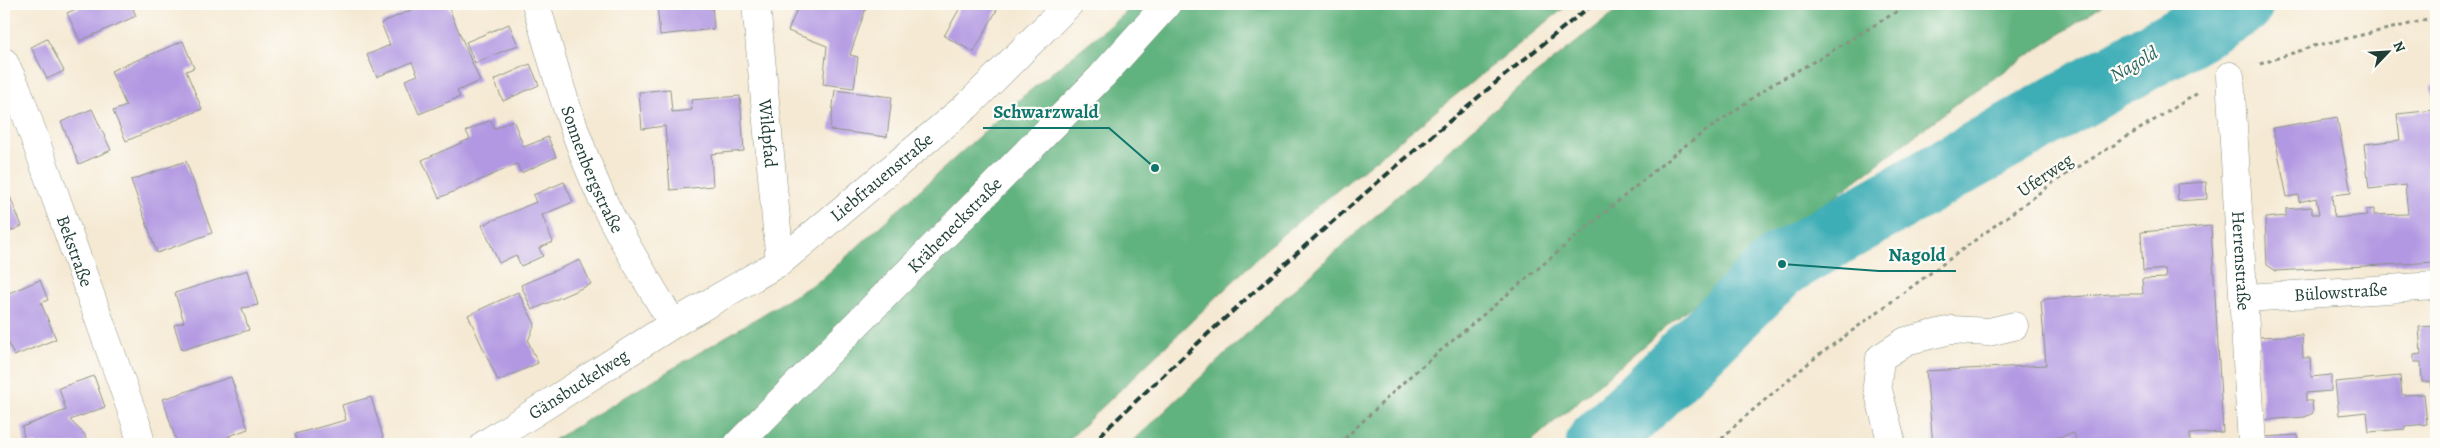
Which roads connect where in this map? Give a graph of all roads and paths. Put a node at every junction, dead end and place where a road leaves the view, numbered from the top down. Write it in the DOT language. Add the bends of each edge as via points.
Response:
graph roads {
  1 [pos="536,4"];
  2 [pos="756,4"];
  3 [pos="1069,4"];
  4 [pos="1167,4"];
  5 [pos="1909,4"];
  6 [pos="2436,18"];
  7 [pos="4,62"];
  8 [pos="2230,76"];
  9 [pos="780,262"];
  10 [pos="2436,286"];
  11 [pos="2245,298"];
  12 [pos="673,324"];
  13 [pos="2014,326"];
  14 [pos="141,444"];
  15 [pos="485,444"];
  16 [pos="738,444"];
  17 [pos="1338,444"];
  18 [pos="1716,444"];
  19 [pos="1892,444"];
  20 [pos="2252,444"];
  1 -- 12 [label="street, Sonnenbergstraße" via="579,140 605,204"];
  2 -- 9 [label="street, Wildpfad"];
  3 -- 9 [label="street, Liebfrauenstraße" via="968,105"];
  4 -- 16 [label="street, Kräheneckstraße" via="1102,76"];
  5 -- 17 [label="path" via="1771,85 1679,150 1408,378"];
  6 -- 8 [label="path, Uferweg" via="2314,46"];
  7 -- 14 [label="street, Bekstraße" via="17,89 136,422"];
  8 -- 11 [label="street, Herrenstraße"];
  8 -- 18 [label="path, Uferweg" via="2182,101 2054,182 1811,362"];
  9 -- 12 [label="street, Liebfrauenstraße"];
  10 -- 11 [label="street, Bülowstraße"];
  11 -- 20 [label="street, Herrenstraße"];
  12 -- 15 [label="street, Gänsbuckelweg"];
  13 -- 19 [label="street" via="1989,332 1951,330 1906,341 1880,358 1877,386"];
}
